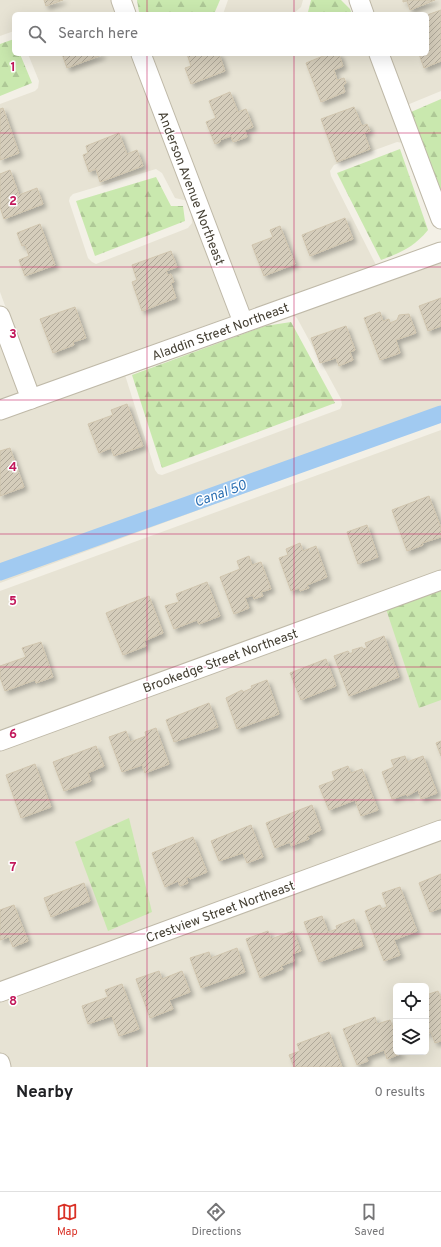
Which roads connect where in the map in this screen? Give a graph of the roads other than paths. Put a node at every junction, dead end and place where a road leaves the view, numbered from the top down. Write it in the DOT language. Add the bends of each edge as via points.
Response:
graph roads {
  1 [pos="121,0"];
  2 [pos="359,0"];
  3 [pos="125,12"];
  4 [pos="363,12"];
  5 [pos="142,56"];
  6 [pos="380,56"];
  7 [pos="441,219"];
  8 [pos="441,252"];
  9 [pos="0,316"];
  10 [pos="243,322"];
  11 [pos="31,399"];
  12 [pos="0,410"];
  13 [pos="441,580"];
  14 [pos="0,741"];
  15 [pos="441,830"];
  16 [pos="0,992"];
  17 [pos="0,1063"];
  18 [pos="1,1067"];
  1 -- 3 [label="street"];
  2 -- 4 [label="street"];
  5 -- 10 [label="street, Anderson Avenue Northeast"];
  6 -- 7 [label="street"];
  8 -- 10 [label="street, Aladdin Street Northeast"];
  9 -- 11 [label="street"];
  10 -- 11 [label="street, Aladdin Street Northeast"];
  11 -- 12 [label="street, Aladdin Street Northeast"];
  13 -- 14 [label="street, Brookedge Street Northeast"];
  15 -- 16 [label="street, Crestview Street Northeast"];
  17 -- 18 [label="street"];
}
